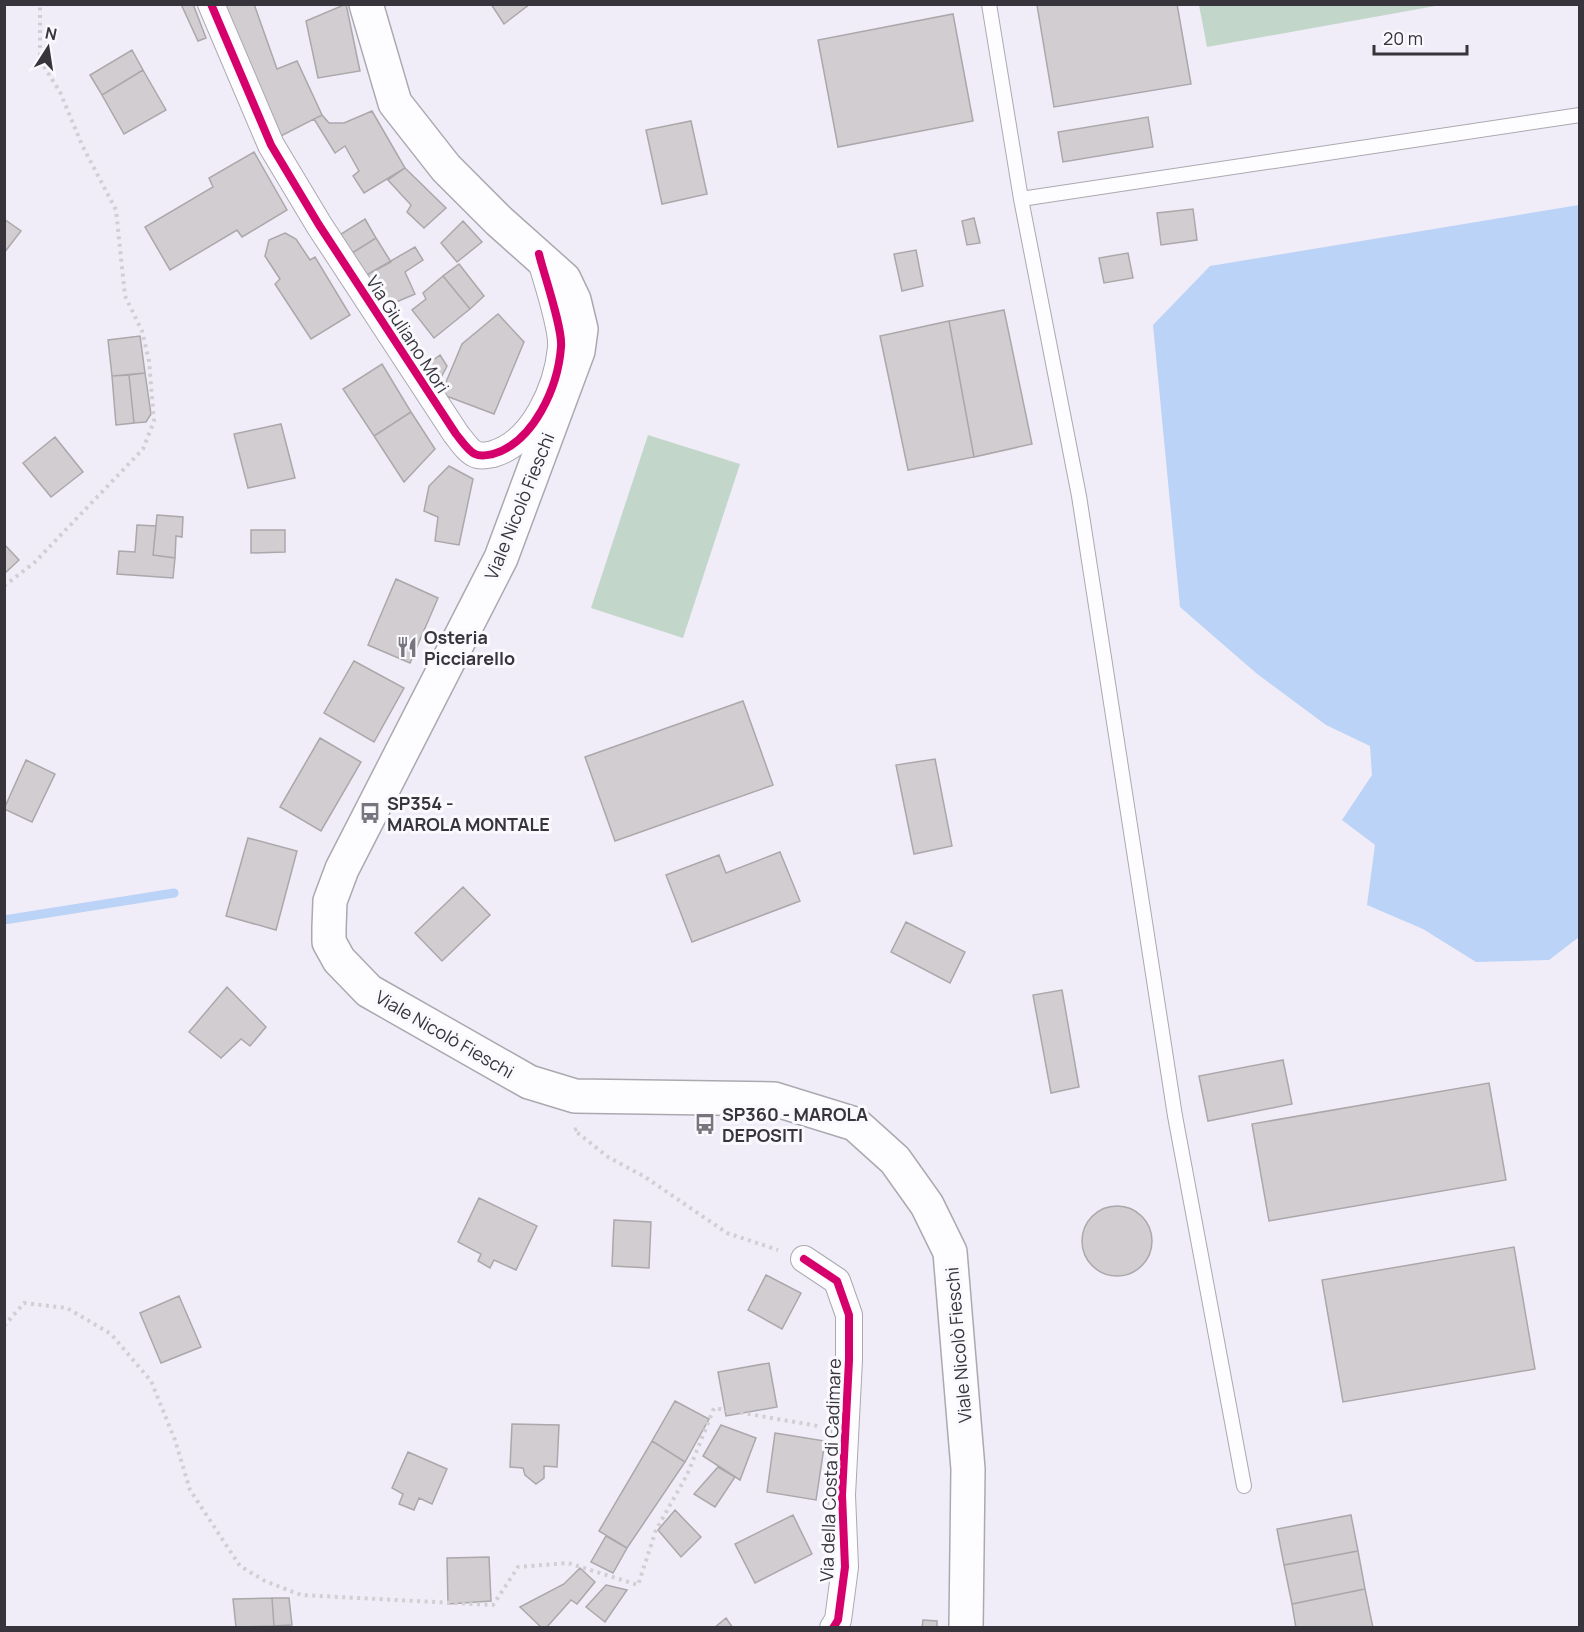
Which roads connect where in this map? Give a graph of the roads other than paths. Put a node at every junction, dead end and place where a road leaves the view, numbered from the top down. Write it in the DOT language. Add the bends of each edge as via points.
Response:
graph roads {
  1 [pos="211,4"];
  2 [pos="366,4"];
  3 [pos="989,4"];
  4 [pos="1580,115"];
  5 [pos="1021,199"];
  6 [pos="539,254"];
  7 [pos="804,1259"];
  8 [pos="1244,1486"];
  9 [pos="833,1628"];
  10 [pos="966,1628"];
  1 -- 6 [label="street, Via Giuliano Mori" via="271,145 456,434 475,454 497,453 521,438 547,400 561,346"];
  2 -- 6 [label="main road, Viale Nicolò Fieschi" via="395,103 446,168"];
  3 -- 5 [label="lane"];
  4 -- 5 [label="lane"];
  5 -- 8 [label="lane" via="1079,496 1175,1116"];
  6 -- 10 [label="main road, Viale Nicolò Fieschi" via="564,279 574,300 581,329 578,351 501,558 342,869 330,901 329,942 339,960 369,991 529,1082 575,1096 774,1099 855,1124 896,1160 927,1204 950,1252 968,1468"];
  7 -- 9 [label="street, Via della Costa di Cadimare" via="837,1281 849,1314 842,1495 845,1567 838,1620"];
}
